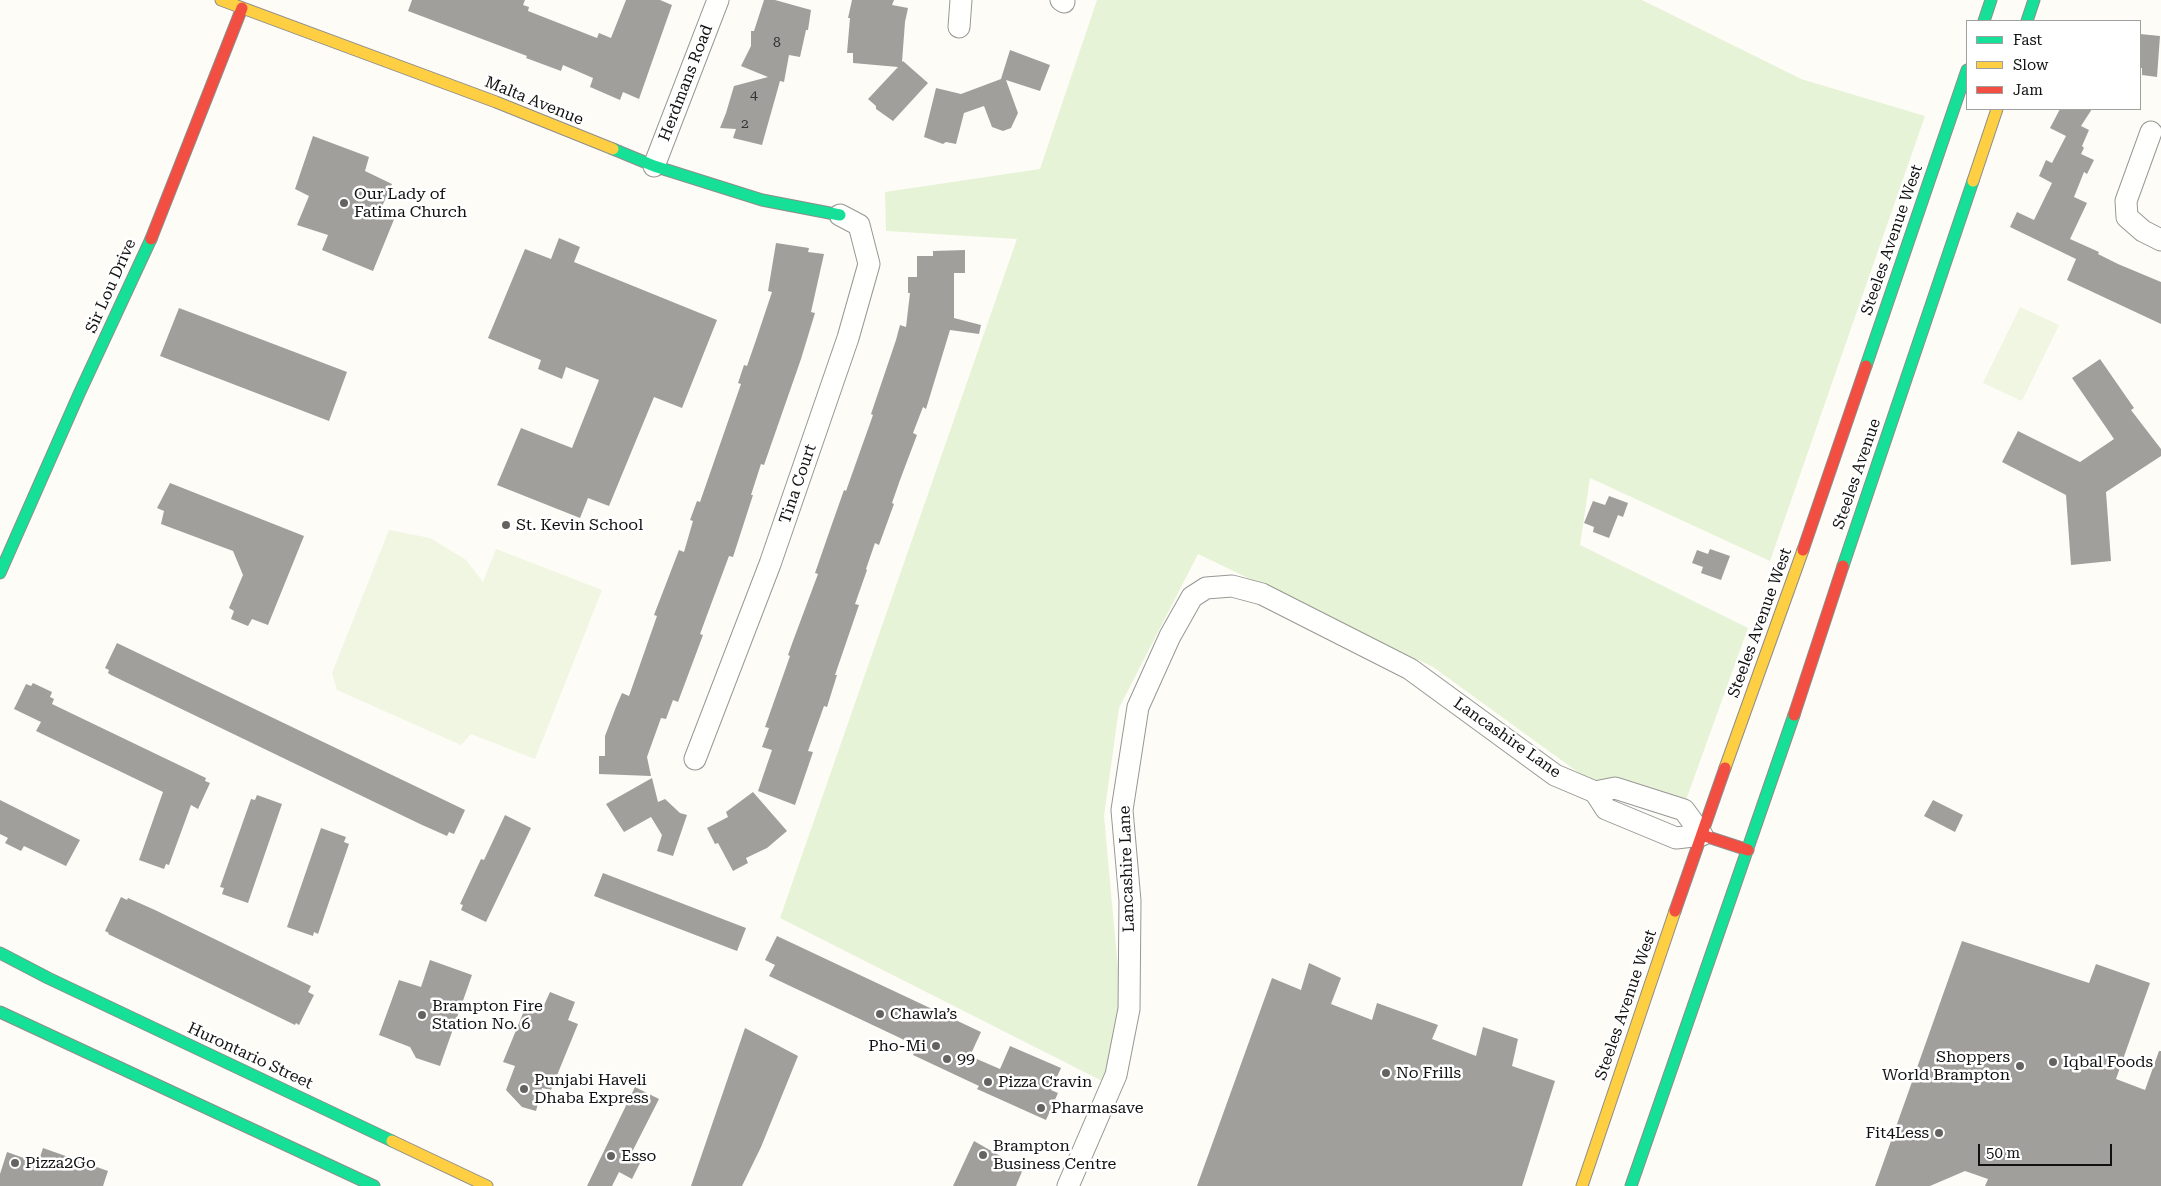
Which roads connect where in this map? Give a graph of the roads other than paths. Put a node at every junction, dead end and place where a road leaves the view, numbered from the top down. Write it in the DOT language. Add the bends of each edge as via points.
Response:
graph roads {
  1 [pos="221,0"];
  2 [pos="718,0"];
  3 [pos="961,0"];
  4 [pos="1991,0"];
  5 [pos="2034,0"];
  6 [pos="242,8"];
  7 [pos="1984,20"];
  8 [pos="2027,20"];
  9 [pos="959,27"];
  10 [pos="1966,73"];
  11 [pos="1997,110"];
  12 [pos="2151,132"];
  13 [pos="654,166"];
  14 [pos="840,215"];
  15 [pos="2161,240"];
  16 [pos="0,573"];
  17 [pos="696,759"];
  18 [pos="1595,792"];
  19 [pos="1702,835"];
  20 [pos="1748,850"];
  21 [pos="0,953"];
  22 [pos="0,1012"];
  23 [pos="1597,1143"];
  24 [pos="1599,1172"];
  25 [pos="374,1186"];
  26 [pos="487,1186"];
  27 [pos="1068,1186"];
  28 [pos="1582,1186"];
  29 [pos="1631,1186"];
  1 -- 6 [label="main road, Malta Avenue"];
  2 -- 13 [label="street, Herdmans Road"];
  3 -- 9 [label="street"];
  4 -- 7 [label="main road"];
  5 -- 8 [label="main road"];
  6 -- 13 [label="main road, Malta Avenue" via="496,102"];
  6 -- 16 [label="main road, Sir Lou Drive" via="162,214"];
  10 -- 19 [label="main road, Steeles Avenue West" via="1820,516"];
  11 -- 20 [label="main road, Steeles Avenue" via="1851,528"];
  12 -- 15 [label="street" via="2126,202 2127,218"];
  13 -- 14 [label="main road, Malta Avenue" via="762,200"];
  14 -- 17 [label="street, Tina Court" via="859,225 869,264 848,338 770,564"];
  18 -- 19 [label="street, Lancashire Lane" via="1606,809 1676,838"];
  18 -- 19 [label="street, Lancashire Lane" via="1615,788 1684,810"];
  18 -- 27 [label="street, Lancashire Lane" via="1555,775 1410,669 1262,594 1232,586 1206,588 1192,597 1170,636 1138,707 1122,810 1130,901 1129,1009 1116,1075"];
  19 -- 20 [label="main road"];
  19 -- 23 [label="main road, Steeles Avenue West"];
  20 -- 29 [label="main road"];
  21 -- 26 [label="main road, Hurontario Street"];
  22 -- 25 [label="main road"];
  23 -- 24 [label="main road"];
  23 -- 28 [label="main road, Steeles Avenue West"];
}
